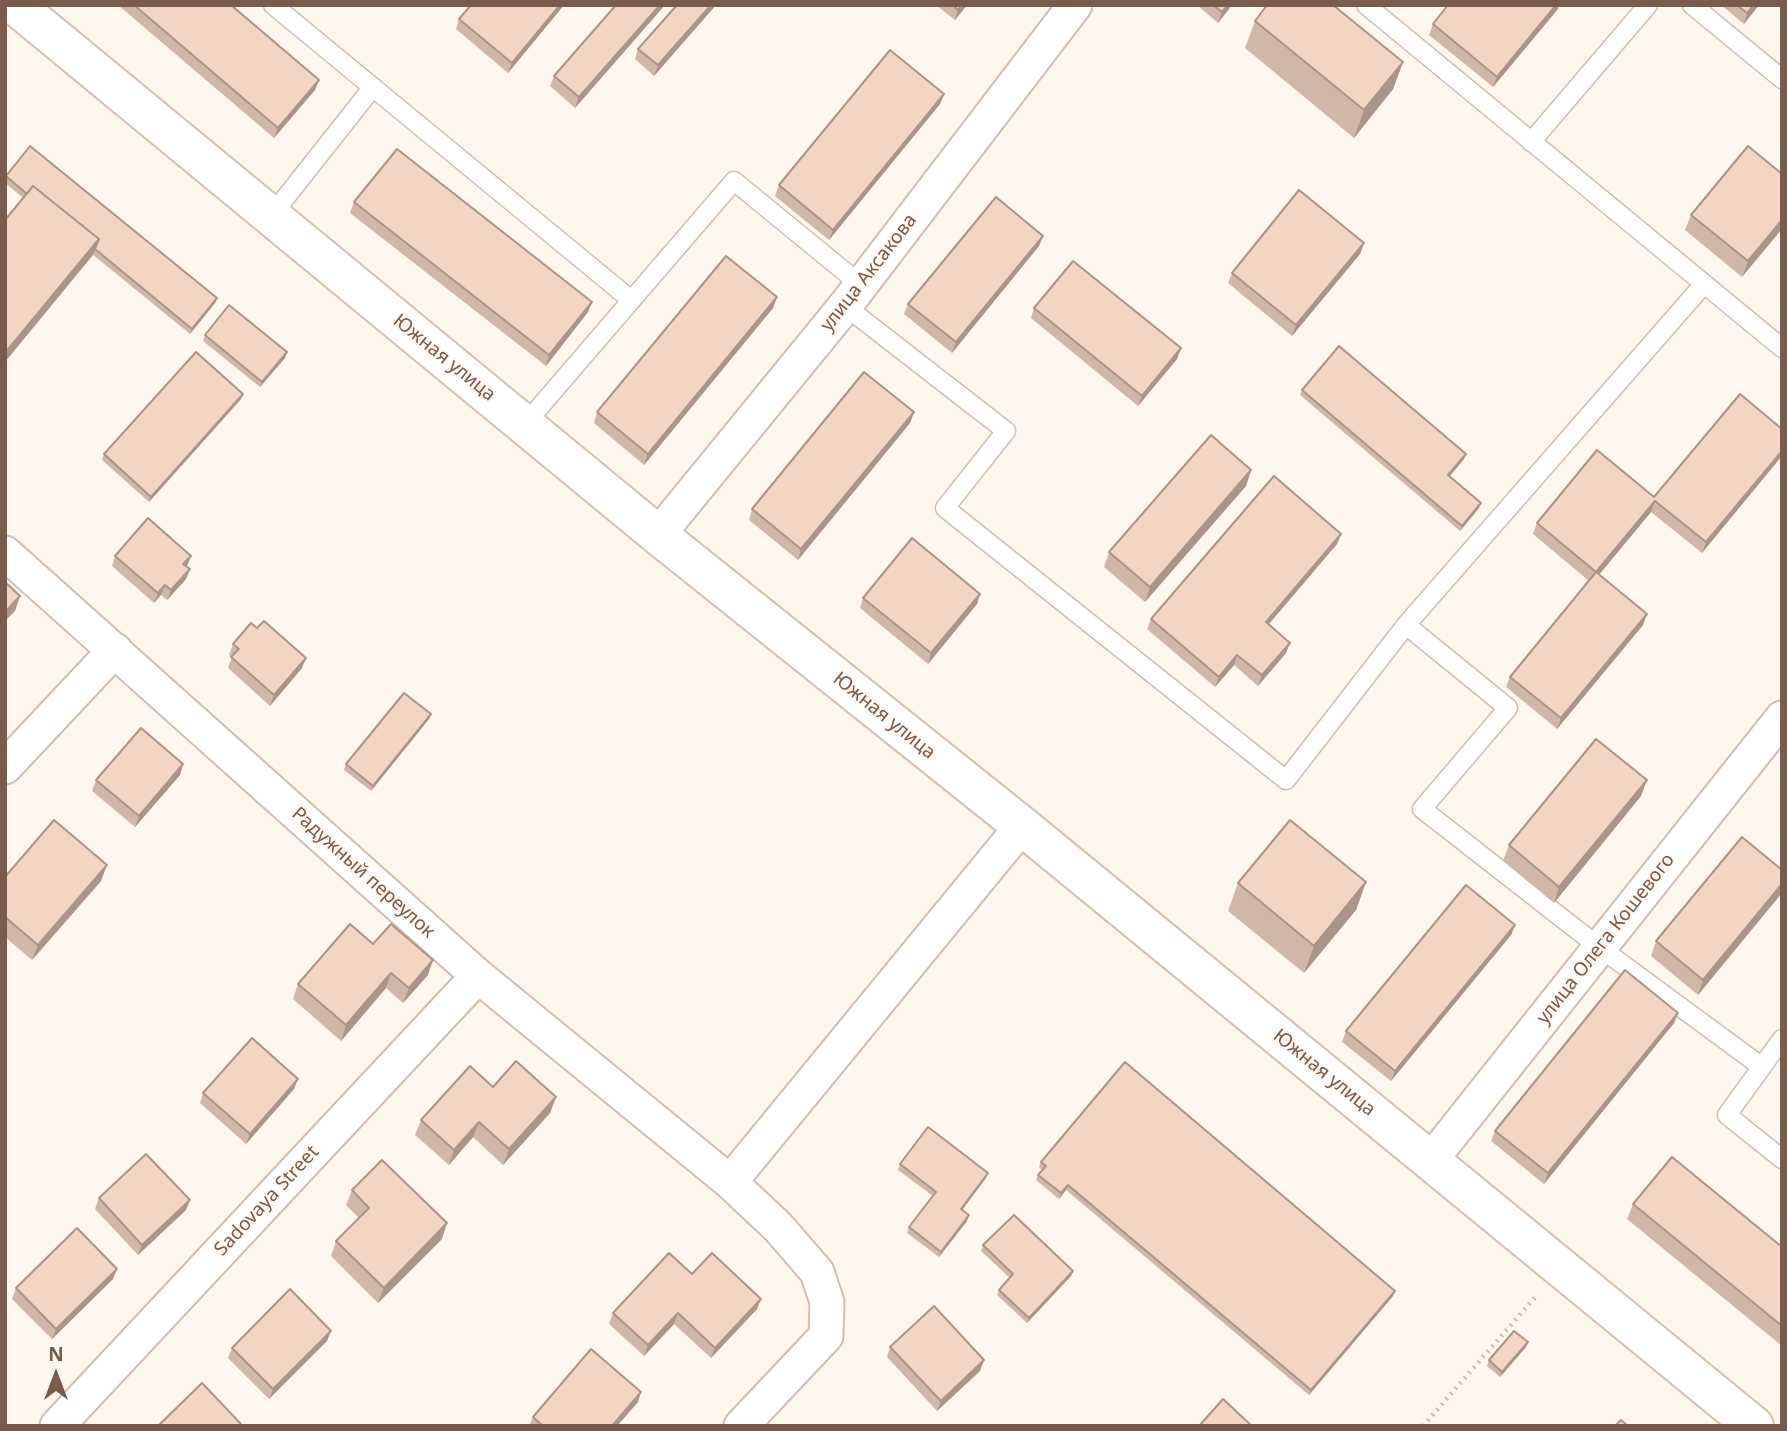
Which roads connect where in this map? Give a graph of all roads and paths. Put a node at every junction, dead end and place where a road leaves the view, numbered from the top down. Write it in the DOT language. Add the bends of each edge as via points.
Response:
graph roads {
  1 [pos="273,5"];
  2 [pos="1074,5"];
  3 [pos="1366,5"];
  4 [pos="1648,5"];
  5 [pos="1692,5"];
  6 [pos="22,7"];
  7 [pos="1782,79"];
  8 [pos="373,87"];
  9 [pos="1531,142"];
  10 [pos="271,216"];
  11 [pos="1704,284"];
  12 [pos="853,295"];
  13 [pos="630,299"];
  14 [pos="1782,348"];
  15 [pos="525,424"];
  16 [pos="658,535"];
  17 [pos="5,553"];
  18 [pos="1406,625"];
  19 [pos="115,650"];
  20 [pos="1782,718"];
  21 [pos="5,767"];
  22 [pos="1022,826"];
  23 [pos="1599,947"];
  24 [pos="478,976"];
  25 [pos="1782,1039"];
  26 [pos="1762,1067"];
  27 [pos="1782,1159"];
  28 [pos="1431,1160"];
  29 [pos="730,1182"];
  30 [pos="1560,1268"];
  31 [pos="57,1426"];
  32 [pos="741,1426"];
  33 [pos="1423,1426"];
  34 [pos="1754,1426"];
  1 -- 8 [label="lane"];
  2 -- 12 [label="street, улица Аксакова"];
  3 -- 9 [label="lane"];
  4 -- 9 [label="lane"];
  5 -- 7 [label="lane"];
  6 -- 10 [label="street, Южная улица"];
  8 -- 10 [label="lane"];
  8 -- 13 [label="lane"];
  9 -- 11 [label="lane"];
  10 -- 15 [label="street, Южная улица"];
  11 -- 14 [label="lane"];
  11 -- 18 [label="lane"];
  12 -- 13 [label="lane" via="733,181"];
  12 -- 16 [label="street, улица Аксакова"];
  12 -- 18 [label="lane" via="1006,431 945,508 1286,780"];
  13 -- 15 [label="lane"];
  15 -- 16 [label="street, Южная улица"];
  16 -- 22 [label="street, Южная улица"];
  17 -- 19 [label="street, Радужный переулок"];
  18 -- 23 [label="lane" via="1508,708 1422,809"];
  19 -- 21 [label="street"];
  19 -- 24 [label="street, Радужный переулок"];
  20 -- 23 [label="street, улица Олега Кошевого"];
  22 -- 28 [label="street, Южная улица"];
  22 -- 29 [label="street"];
  23 -- 26 [label="lane"];
  23 -- 28 [label="street, улица Олега Кошевого"];
  24 -- 29 [label="street, Радужный переулок"];
  24 -- 31 [label="street, Sadovaya Street"];
  25 -- 26 [label="lane"];
  26 -- 27 [label="lane" via="1727,1115"];
  28 -- 30 [label="street, Южная улица"];
  29 -- 32 [label="street, Радужный переулок" via="817,1272 827,1302 827,1336"];
  30 -- 33 [label="path"];
  30 -- 34 [label="street, Южная улица"];
}
